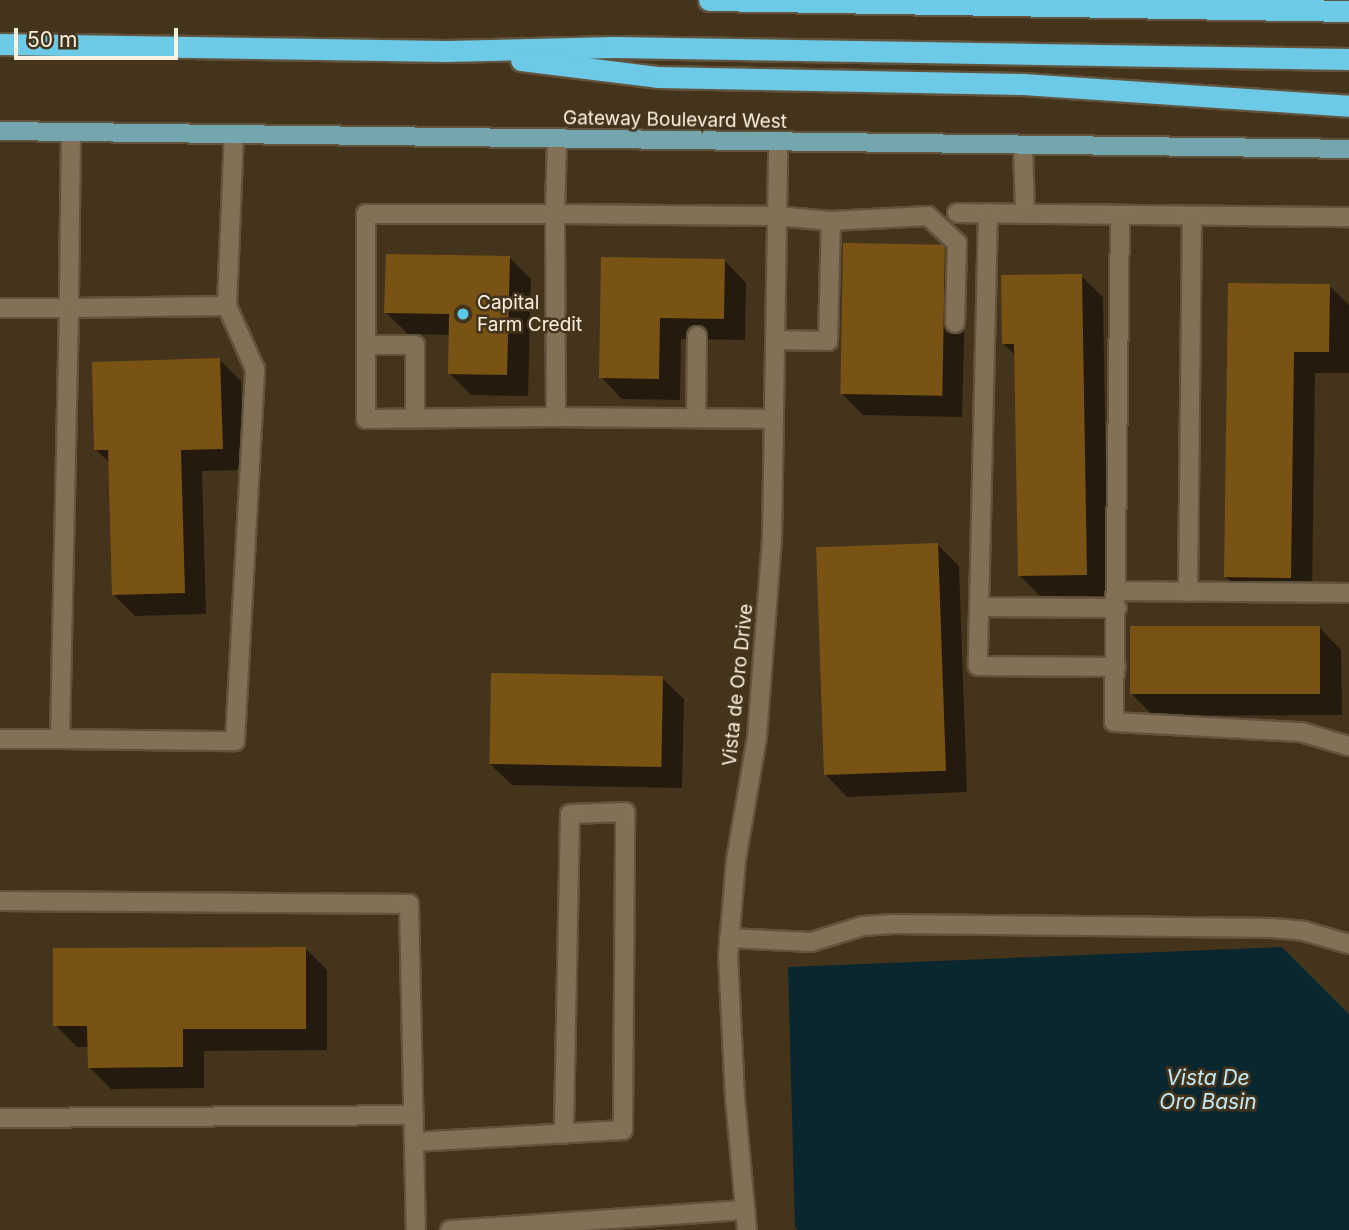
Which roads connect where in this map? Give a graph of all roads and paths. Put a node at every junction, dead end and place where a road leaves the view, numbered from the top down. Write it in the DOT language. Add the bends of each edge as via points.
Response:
graph roads {
  1 [pos="709,0"];
  2 [pos="800,1"];
  3 [pos="1349,11"];
  4 [pos="0,44"];
  5 [pos="446,51"];
  6 [pos="1349,59"];
  7 [pos="1349,106"];
  8 [pos="0,131"];
  9 [pos="71,132"];
  10 [pos="234,135"];
  11 [pos="557,139"];
  12 [pos="778,143"];
  13 [pos="1023,145"];
  14 [pos="1349,149"];
  15 [pos="957,213"];
  16 [pos="988,213"];
  17 [pos="555,214"];
  18 [pos="1025,214"];
  19 [pos="1120,215"];
  20 [pos="776,216"];
  21 [pos="1192,216"];
  22 [pos="1349,217"];
  23 [pos="831,221"];
  24 [pos="227,306"];
  25 [pos="0,308"];
  26 [pos="69,308"];
  27 [pos="955,323"];
  28 [pos="697,336"];
  29 [pos="775,340"];
  30 [pos="366,345"];
  31 [pos="415,418"];
  32 [pos="556,418"];
  33 [pos="696,418"];
  34 [pos="774,419"];
  35 [pos="1188,592"];
  36 [pos="1349,593"];
  37 [pos="1117,600"];
  38 [pos="979,607"];
  39 [pos="1116,667"];
  40 [pos="0,739"];
  41 [pos="60,739"];
  42 [pos="1349,746"];
  43 [pos="0,901"];
  44 [pos="729,938"];
  45 [pos="1349,944"];
  46 [pos="414,1115"];
  47 [pos="0,1118"];
  48 [pos="564,1134"];
  49 [pos="414,1142"];
  50 [pos="745,1210"];
  51 [pos="416,1230"];
  52 [pos="450,1230"];
  53 [pos="747,1230"];
  1 -- 2 [label="highway"];
  2 -- 3 [label="highway"];
  4 -- 5 [label="highway"];
  5 -- 6 [label="highway" via="614,47"];
  5 -- 7 [label="highway" via="657,77 1022,84"];
  8 -- 9 [label="main road, Gateway Boulevard West"];
  9 -- 10 [label="main road, Gateway Boulevard West"];
  9 -- 26 [label="street"];
  10 -- 11 [label="main road, Gateway Boulevard West"];
  10 -- 24 [label="street"];
  11 -- 12 [label="main road, Gateway Boulevard West"];
  11 -- 17 [label="street"];
  12 -- 13 [label="main road, Gateway Boulevard West"];
  12 -- 20 [label="street, Vista de Oro Drive"];
  13 -- 14 [label="main road, Gateway Boulevard West"];
  13 -- 18 [label="street"];
  15 -- 16 [label="street"];
  16 -- 18 [label="street"];
  16 -- 38 [label="street"];
  17 -- 20 [label="street"];
  17 -- 30 [label="street" via="366,214"];
  17 -- 32 [label="street"];
  18 -- 19 [label="street"];
  19 -- 21 [label="street"];
  19 -- 37 [label="street"];
  20 -- 23 [label="street"];
  20 -- 29 [label="street, Vista de Oro Drive"];
  21 -- 22 [label="street"];
  21 -- 35 [label="street"];
  23 -- 27 [label="street" via="928,216 957,243"];
  23 -- 29 [label="street" via="828,341"];
  24 -- 26 [label="street"];
  24 -- 41 [label="street" via="255,369 235,741"];
  25 -- 26 [label="street"];
  26 -- 41 [label="street"];
  28 -- 33 [label="street"];
  29 -- 34 [label="street, Vista de Oro Drive"];
  30 -- 31 [label="street" via="415,345"];
  30 -- 31 [label="street" via="366,419"];
  31 -- 32 [label="street"];
  32 -- 33 [label="street"];
  33 -- 34 [label="street"];
  34 -- 44 [label="street, Vista de Oro Drive" via="772,539 757,737 736,860"];
  35 -- 36 [label="street"];
  35 -- 37 [label="street"];
  37 -- 38 [label="street"];
  37 -- 39 [label="street"];
  38 -- 39 [label="street" via="978,666"];
  39 -- 42 [label="street" via="1114,722 1301,732"];
  40 -- 41 [label="street"];
  43 -- 46 [label="street" via="409,904"];
  44 -- 45 [label="street" via="811,942 863,926 893,924 1272,928 1304,931"];
  44 -- 50 [label="street, Vista de Oro Drive" via="729,1017"];
  46 -- 47 [label="street"];
  46 -- 49 [label="street"];
  48 -- 48 [label="street" via="623,1130 625,812 570,814"];
  48 -- 49 [label="street"];
  49 -- 51 [label="street"];
  50 -- 52 [label="street"];
  50 -- 53 [label="street, Vista de Oro Drive"];
}
